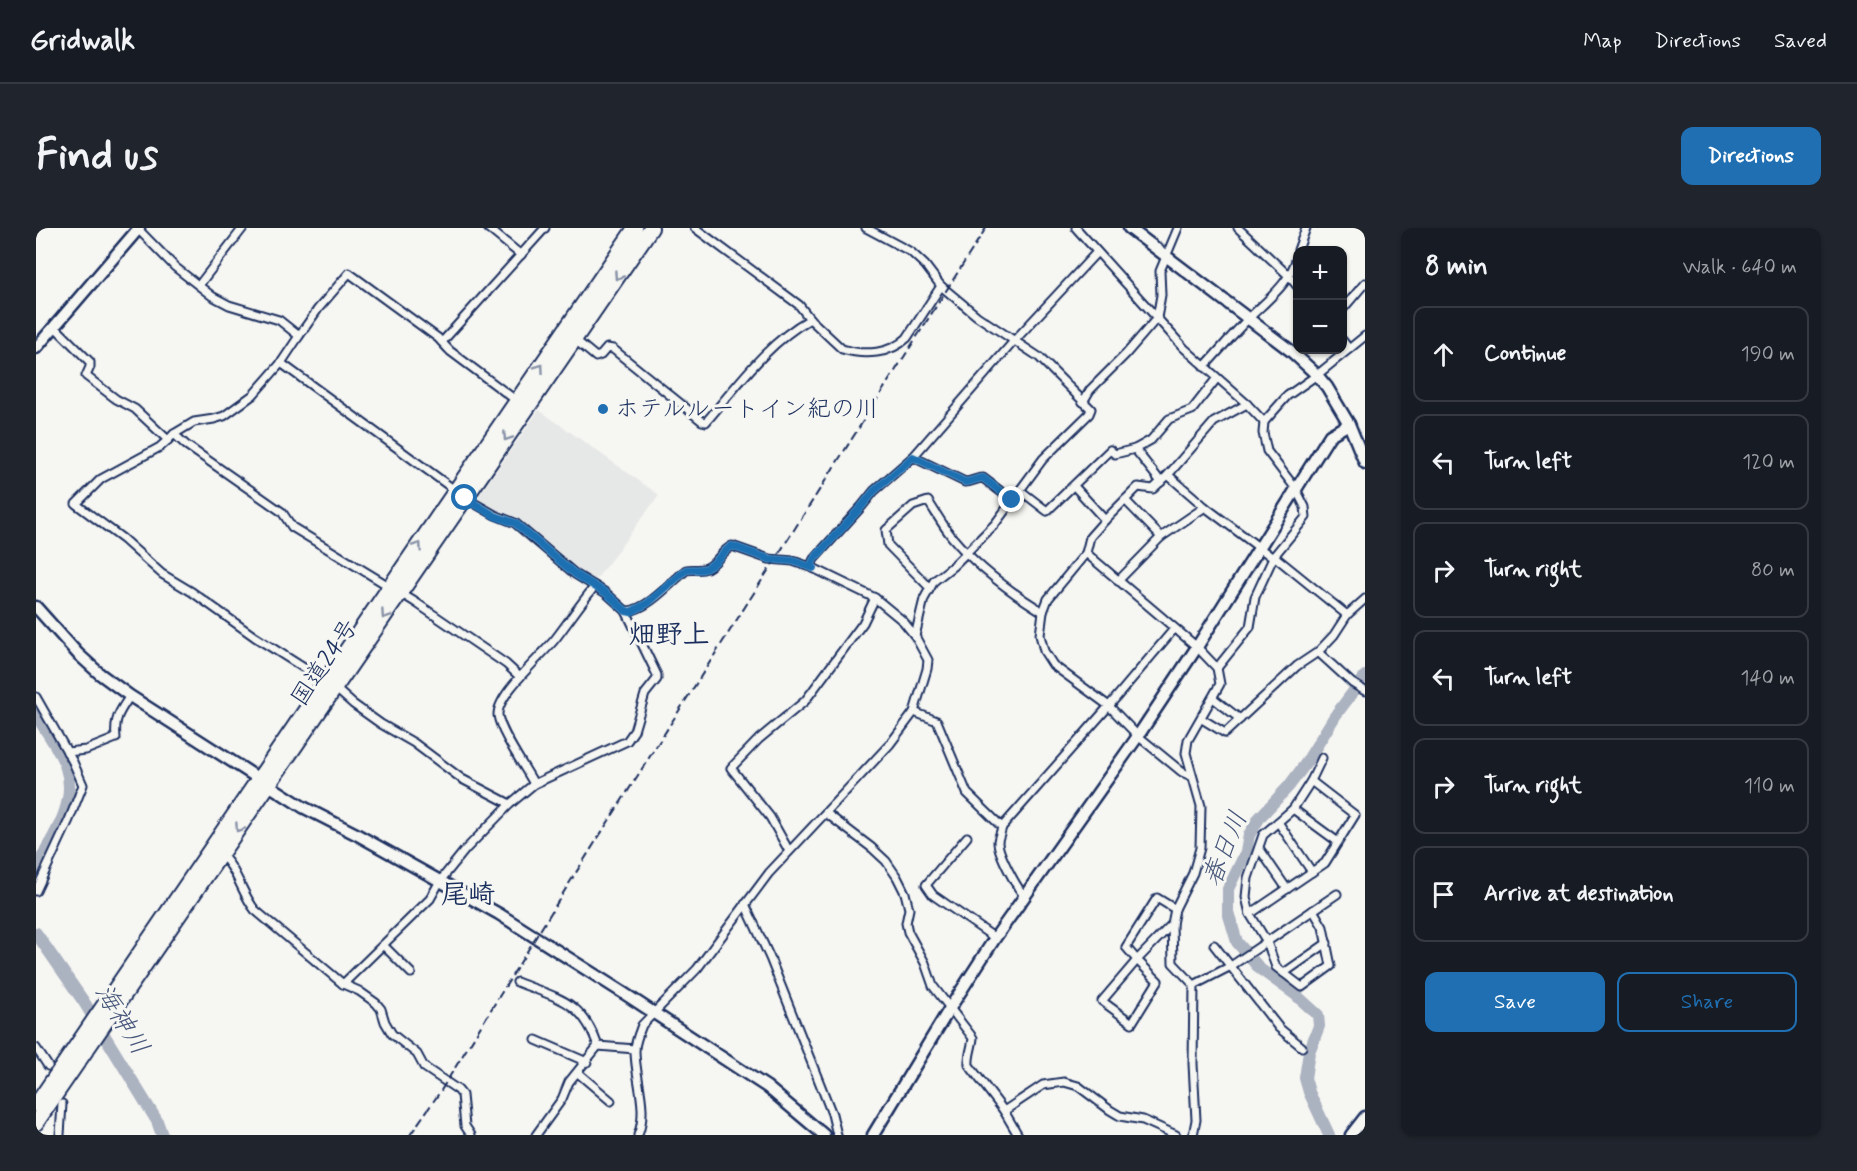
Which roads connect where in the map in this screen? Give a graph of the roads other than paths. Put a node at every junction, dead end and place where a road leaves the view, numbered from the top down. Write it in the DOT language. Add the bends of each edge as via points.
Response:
graph roads {
  1 [pos="139,228"];
  2 [pos="243,228"];
  3 [pos="488,228"];
  4 [pos="545,228"];
  5 [pos="636,228"];
  6 [pos="651,228"];
  7 [pos="695,228"];
  8 [pos="866,228"];
  9 [pos="1076,228"];
  10 [pos="1130,228"];
  11 [pos="1178,228"];
  12 [pos="1238,228"];
  13 [pos="1306,228"];
  14 [pos="1300,246"];
  15 [pos="1097,252"];
  16 [pos="522,255"];
  17 [pos="1165,256"];
  18 [pos="1293,265"];
  19 [pos="1289,276"];
  20 [pos="1293,281"];
  21 [pos="1365,284"];
  22 [pos="199,285"];
  23 [pos="941,286"];
  24 [pos="1347,304"];
  25 [pos="1157,318"];
  26 [pos="810,319"];
  27 [pos="1248,319"];
  28 [pos="55,327"];
  29 [pos="299,336"];
  30 [pos="570,336"];
  31 [pos="1365,336"];
  32 [pos="1014,341"];
  33 [pos="442,342"];
  34 [pos="1347,346"];
  35 [pos="36,348"];
  36 [pos="1349,349"];
  37 [pos="281,363"];
  38 [pos="1204,367"];
  39 [pos="1317,375"];
  40 [pos="1217,378"];
  41 [pos="517,401"];
  42 [pos="1083,402"];
  43 [pos="1247,404"];
  44 [pos="1264,422"];
  45 [pos="1349,424"];
  46 [pos="171,437"];
  47 [pos="1135,448"];
  48 [pos="913,457"];
  49 [pos="1365,463"];
  50 [pos="1168,475"];
  51 [pos="1161,482"];
  52 [pos="1074,486"];
  53 [pos="1296,489"];
  54 [pos="1021,491"];
  55 [pos="460,495"];
  56 [pos="1012,500"];
  57 [pos="1125,500"];
  58 [pos="1205,507"];
  59 [pos="1105,520"];
  60 [pos="1161,537"];
  61 [pos="1259,548"];
  62 [pos="967,553"];
  63 [pos="1086,553"];
  64 [pos="1273,557"];
  65 [pos="813,568"];
  66 [pos="1118,581"];
  67 [pos="595,586"];
  68 [pos="930,588"];
  69 [pos="395,590"];
  70 [pos="875,598"];
  71 [pos="1365,599"];
  72 [pos="36,607"];
  73 [pos="626,611"];
  74 [pos="1043,612"];
  75 [pos="1347,615"];
  76 [pos="1174,629"];
  77 [pos="915,636"];
  78 [pos="1197,647"];
  79 [pos="1318,652"];
  80 [pos="1217,668"];
  81 [pos="520,677"];
  82 [pos="330,685"];
  83 [pos="1363,690"];
  84 [pos="130,696"];
  85 [pos="36,697"];
  86 [pos="1213,698"];
  87 [pos="1109,706"];
  88 [pos="914,712"];
  89 [pos="1202,719"];
  90 [pos="1240,719"];
  91 [pos="1138,736"];
  92 [pos="67,752"];
  93 [pos="1322,758"];
  94 [pos="1191,776"];
  95 [pos="1311,781"];
  96 [pos="264,782"];
  97 [pos="534,784"];
  98 [pos="510,804"];
  99 [pos="1293,809"];
  100 [pos="826,813"];
  101 [pos="1278,822"];
  102 [pos="1002,827"];
  103 [pos="967,837"];
  104 [pos="1338,842"];
  105 [pos="1259,848"];
  106 [pos="789,851"];
  107 [pos="221,855"];
  108 [pos="1312,872"];
  109 [pos="440,881"];
  110 [pos="1287,889"];
  111 [pos="36,891"];
  112 [pos="1337,894"];
  113 [pos="1025,896"];
  114 [pos="745,904"];
  115 [pos="1175,909"];
  116 [pos="1313,910"];
  117 [pos="1250,914"];
  118 [pos="1172,924"];
  119 [pos="995,938"];
  120 [pos="1328,943"];
  121 [pos="1264,944"];
  122 [pos="1214,945"];
  123 [pos="384,946"];
  124 [pos="1137,960"];
  125 [pos="1231,966"];
  126 [pos="411,973"];
  127 [pos="1284,973"];
  128 [pos="517,982"];
  129 [pos="343,984"];
  130 [pos="1194,985"];
  131 [pos="950,1008"];
  132 [pos="654,1012"];
  133 [pos="103,1015"];
  134 [pos="91,1033"];
  135 [pos="536,1040"];
  136 [pos="598,1046"];
  137 [pos="1302,1047"];
  138 [pos="36,1048"];
  139 [pos="635,1049"];
  140 [pos="587,1062"];
  141 [pos="48,1066"];
  142 [pos="578,1073"];
  143 [pos="611,1101"];
  144 [pos="62,1104"];
  145 [pos="36,1105"];
  146 [pos="1004,1111"];
  147 [pos="1365,1117"];
  148 [pos="36,1123"];
  149 [pos="60,1135"];
  150 [pos="471,1135"];
  151 [pos="536,1135"];
  152 [pos="638,1135"];
  153 [pos="824,1135"];
  154 [pos="837,1135"];
  155 [pos="873,1135"];
  156 [pos="1018,1135"];
  157 [pos="1176,1135"];
  158 [pos="1193,1135"];
  159 [pos="1351,1135"];
  1 -- 22 [label="street" via="175,267"];
  1 -- 28 [label="street"];
  2 -- 22 [label="street"];
  3 -- 16 [label="street"];
  4 -- 16 [label="street"];
  5 -- 30 [label="highway, 国道24号"];
  6 -- 30 [label="highway, 国道24号, one-way"];
  7 -- 26 [label="street" via="799,305"];
  8 -- 23 [label="street" via="911,252"];
  9 -- 15 [label="street"];
  10 -- 17 [label="street"];
  11 -- 17 [label="street"];
  12 -- 19 [label="street"];
  13 -- 14 [label="street"];
  15 -- 25 [label="street"];
  15 -- 32 [label="street"];
  16 -- 33 [label="street"];
  17 -- 25 [label="street" via="1160,271"];
  17 -- 27 [label="street"];
  18 -- 19 [label="street"];
  19 -- 20 [label="street"];
  19 -- 27 [label="street"];
  21 -- 24 [label="street"];
  22 -- 29 [label="street" via="229,305 279,320"];
  23 -- 26 [label="street" via="907,338 882,352 842,349"];
  23 -- 32 [label="street"];
  25 -- 38 [label="street"];
  25 -- 42 [label="street"];
  26 -- 30 [label="street" via="775,344 706,422 613,349 607,348 596,357"];
  27 -- 38 [label="street"];
  27 -- 39 [label="street"];
  28 -- 35 [label="street"];
  28 -- 46 [label="street" via="90,362 86,376"];
  29 -- 33 [label="street" via="349,273"];
  29 -- 37 [label="street"];
  41 -- 30 [label="highway, 国道24号, one-way"];
  30 -- 55 [label="highway, 国道24号, one-way"];
  31 -- 36 [label="street"];
  32 -- 42 [label="street" via="1039,357"];
  32 -- 48 [label="street"];
  33 -- 41 [label="street"];
  34 -- 36 [label="street"];
  36 -- 39 [label="street"];
  37 -- 46 [label="street" via="253,395 224,416 194,422"];
  37 -- 55 [label="street"];
  38 -- 40 [label="street"];
  39 -- 44 [label="street" via="1287,396"];
  39 -- 45 [label="street"];
  40 -- 43 [label="street"];
  40 -- 47 [label="street" via="1191,410 1169,419 1151,440"];
  41 -- 55 [label="highway, 国道24号"];
  42 -- 54 [label="street" via="1091,409 1089,414 1043,459"];
  43 -- 44 [label="street"];
  43 -- 50 [label="street" via="1214,422"];
  44 -- 53 [label="street" via="1267,451"];
  45 -- 49 [label="street"];
  45 -- 53 [label="street" via="1330,435"];
  46 -- 69 [label="street" via="282,512 292,527"];
  46 -- 82 [label="street" via="101,479 76,504 162,574"];
  47 -- 51 [label="street"];
  47 -- 52 [label="street" via="1115,454 1110,450"];
  48 -- 56 [label="street" via="965,482 983,478"];
  48 -- 65 [label="street" via="874,491 814,559"];
  50 -- 51 [label="street"];
  50 -- 58 [label="street"];
  51 -- 57 [label="street" via="1153,489 1138,487"];
  52 -- 54 [label="street" via="1047,511"];
  52 -- 59 [label="street"];
  53 -- 61 [label="street"];
  53 -- 64 [label="street" via="1306,517"];
  54 -- 56 [label="street"];
  55 -- 67 [label="street" via="515,523"];
  55 -- 69 [label="highway, 国道24号"];
  56 -- 62 [label="street" via="995,525"];
  57 -- 59 [label="street"];
  57 -- 60 [label="street"];
  58 -- 60 [label="street"];
  58 -- 61 [label="street"];
  59 -- 63 [label="street" via="1090,537"];
  60 -- 66 [label="street"];
  61 -- 64 [label="street"];
  61 -- 78 [label="street"];
  62 -- 68 [label="street"];
  62 -- 68 [label="street" via="928,501 913,506 886,530 888,545"];
  62 -- 74 [label="street"];
  63 -- 66 [label="street"];
  63 -- 74 [label="street" via="1048,599"];
  64 -- 75 [label="street"];
  64 -- 80 [label="street" via="1255,597 1250,627"];
  65 -- 70 [label="street"];
  65 -- 73 [label="street" via="732,546 710,566 686,570 648,603"];
  66 -- 76 [label="street"];
  67 -- 73 [label="street"];
  67 -- 81 [label="street" via="555,640"];
  68 -- 77 [label="street"];
  69 -- 81 [label="street"];
  69 -- 82 [label="highway, 国道24号"];
  70 -- 77 [label="street"];
  70 -- 106 [label="street" via="863,623 804,701 731,768 770,817"];
  71 -- 75 [label="street"];
  72 -- 84 [label="street" via="78,654"];
  73 -- 97 [label="street" via="657,675 645,694 634,731 627,741"];
  74 -- 87 [label="street" via="1040,636 1048,659"];
  75 -- 79 [label="street"];
  76 -- 78 [label="street"];
  76 -- 87 [label="street"];
  77 -- 88 [label="street" via="928,660"];
  78 -- 80 [label="street"];
  78 -- 91 [label="street"];
  79 -- 83 [label="street"];
  79 -- 90 [label="street" via="1297,666"];
  80 -- 86 [label="street" via="1220,684"];
  81 -- 97 [label="street" via="498,712 501,726"];
  82 -- 96 [label="highway, 国道24号"];
  82 -- 98 [label="street" via="462,779"];
  84 -- 92 [label="street" via="115,724 116,738 86,750"];
  84 -- 96 [label="street"];
  85 -- 92 [label="street"];
  86 -- 89 [label="street"];
  86 -- 90 [label="street"];
  87 -- 91 [label="street"];
  87 -- 102 [label="street"];
  88 -- 100 [label="street"];
  88 -- 102 [label="street" via="937,721 967,793"];
  89 -- 90 [label="street" via="1225,733"];
  89 -- 94 [label="street" via="1188,740 1186,753"];
  91 -- 94 [label="street"];
  91 -- 113 [label="street"];
  92 -- 111 [label="street" via="83,785"];
  93 -- 95 [label="street"];
  94 -- 115 [label="street" via="1201,806 1200,848 1193,873"];
  95 -- 99 [label="street"];
  95 -- 104 [label="street" via="1355,815"];
  96 -- 107 [label="highway, 国道24号, one-way"];
  96 -- 109 [label="street"];
  96 -- 133 [label="highway, 国道24号"];
  97 -- 98 [label="street"];
  98 -- 109 [label="street"];
  99 -- 101 [label="street"];
  99 -- 104 [label="street"];
  100 -- 106 [label="street"];
  100 -- 131 [label="street" via="872,848 897,877 909,909 908,932 933,986"];
  101 -- 105 [label="street" via="1263,835"];
  101 -- 108 [label="street"];
  102 -- 113 [label="street" via="998,843"];
  103 -- 119 [label="street" via="926,885 933,895"];
  104 -- 108 [label="street" via="1325,863"];
  105 -- 110 [label="street"];
  105 -- 117 [label="street" via="1248,878 1246,897"];
  106 -- 114 [label="street"];
  107 -- 129 [label="street" via="227,859 255,910"];
  107 -- 133 [label="highway, 国道24号"];
  108 -- 110 [label="street"];
  109 -- 123 [label="street" via="430,899"];
  109 -- 132 [label="street"];
  110 -- 117 [label="street"];
  112 -- 116 [label="street"];
  113 -- 119 [label="street"];
  114 -- 132 [label="street" via="697,969"];
  114 -- 154 [label="street" via="770,958"];
  115 -- 118 [label="street"];
  115 -- 124 [label="street" via="1157,897 1126,947"];
  116 -- 120 [label="street"];
  116 -- 121 [label="street"];
  117 -- 121 [label="street"];
  118 -- 124 [label="street"];
  118 -- 130 [label="street" via="1173,963"];
  119 -- 131 [label="street"];
  120 -- 127 [label="street"];
  120 -- 127 [label="street" via="1331,966 1302,987"];
  121 -- 125 [label="street"];
  121 -- 127 [label="street" via="1276,967"];
  122 -- 125 [label="street"];
  123 -- 126 [label="street"];
  123 -- 129 [label="street"];
  124 -- 124 [label="street" via="1158,981 1132,1023 1102,1001"];
  125 -- 130 [label="street"];
  125 -- 137 [label="street" via="1279,1028"];
  128 -- 136 [label="street" via="576,1008 586,1019"];
  129 -- 150 [label="street" via="376,1004 392,1034 417,1054 424,1067 458,1090 465,1126"];
  130 -- 158 [label="street"];
  131 -- 146 [label="street" via="973,1038 969,1065"];
  131 -- 155 [label="street"];
  132 -- 139 [label="street" via="642,1025"];
  132 -- 153 [label="street" via="767,1087"];
  133 -- 134 [label="highway, 国道24号"];
  134 -- 145 [label="highway, 国道24号"];
  134 -- 148 [label="highway, 国道24号"];
  135 -- 140 [label="street"];
  136 -- 139 [label="street"];
  136 -- 140 [label="street"];
  138 -- 141 [label="street"];
  139 -- 152 [label="street" via="642,1111"];
  140 -- 142 [label="street"];
  142 -- 143 [label="street"];
  142 -- 151 [label="street"];
  144 -- 149 [label="street"];
  146 -- 156 [label="street"];
  146 -- 157 [label="street" via="1043,1085 1064,1082 1078,1086 1120,1116 1143,1120"];
  147 -- 159 [label="street"];
}
